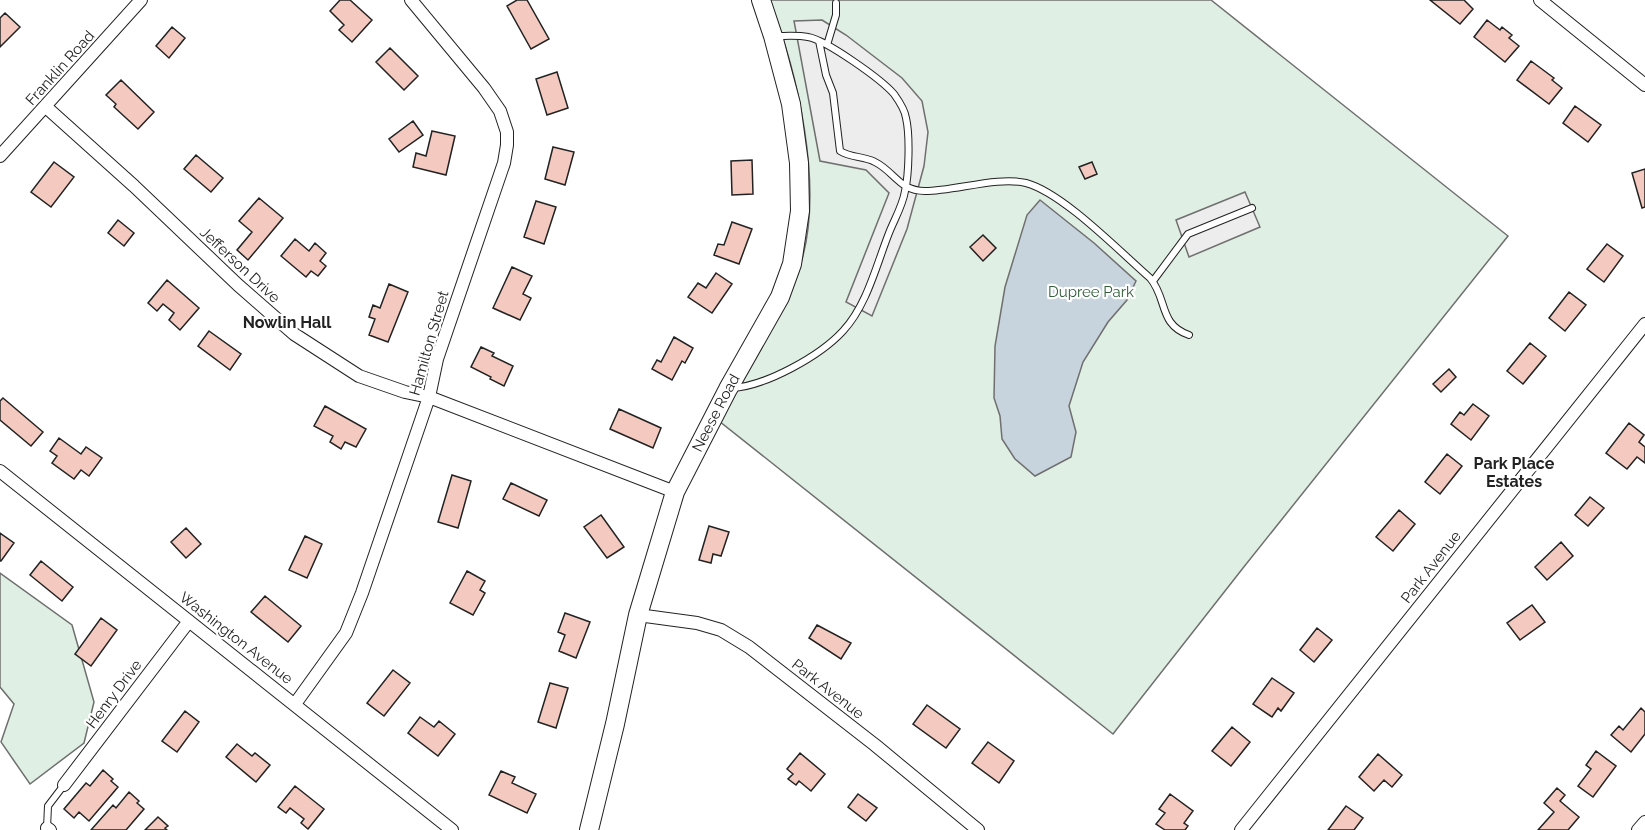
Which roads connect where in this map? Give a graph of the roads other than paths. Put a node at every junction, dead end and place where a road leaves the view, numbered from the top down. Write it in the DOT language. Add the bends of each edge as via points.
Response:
graph roads {
  1 [pos="141,0"];
  2 [pos="411,0"];
  3 [pos="761,0"];
  4 [pos="1540,0"];
  5 [pos="836,3"];
  6 [pos="773,36"];
  7 [pos="819,41"];
  8 [pos="827,45"];
  9 [pos="1645,85"];
  10 [pos="46,107"];
  11 [pos="0,156"];
  12 [pos="906,188"];
  13 [pos="1252,208"];
  14 [pos="1153,281"];
  15 [pos="1645,324"];
  16 [pos="1189,335"];
  17 [pos="728,388"];
  18 [pos="429,397"];
  19 [pos="0,471"];
  20 [pos="675,492"];
  21 [pos="638,615"];
  22 [pos="189,621"];
  23 [pos="295,704"];
  24 [pos="64,785"];
  25 [pos="1645,822"];
  26 [pos="49,829"];
  27 [pos="452,830"];
  28 [pos="589,830"];
  29 [pos="978,830"];
  30 [pos="1241,830"];
  31 [pos="1638,830"];
  1 -- 10 [label="street, Franklin Road"];
  2 -- 18 [label="street, Hamilton Street" via="484,88 500,111 507,138 504,163 437,359"];
  3 -- 6 [label="street, Neese Road"];
  4 -- 9 [label="street"];
  5 -- 8 [label="lane"];
  6 -- 7 [label="lane"];
  6 -- 17 [label="street, Neese Road" via="791,104 800,211 792,264 780,297"];
  7 -- 8 [label="lane"];
  7 -- 12 [label="lane" via="833,93 840,151 873,160"];
  8 -- 12 [label="lane" via="878,80 902,106 907,119"];
  10 -- 11 [label="street, Franklin Road"];
  10 -- 18 [label="street, Jefferson Drive" via="294,334 359,376"];
  12 -- 14 [label="lane" via="923,191 1025,183 1063,203"];
  12 -- 17 [label="lane" via="860,308 843,332 802,362 757,383"];
  13 -- 14 [label="lane" via="1188,234"];
  14 -- 16 [label="lane" via="1170,324"];
  15 -- 30 [label="street, Park Avenue"];
  17 -- 20 [label="street, Neese Road"];
  18 -- 20 [label="street, Jefferson Drive"];
  18 -- 23 [label="street, Hamilton Street" via="346,633"];
  19 -- 22 [label="street, Washington Avenue"];
  20 -- 21 [label="street, Neese Road"];
  21 -- 28 [label="street, Neese Road"];
  21 -- 29 [label="street, Park Avenue" via="697,622 721,630 749,647"];
  22 -- 23 [label="street, Washington Avenue"];
  22 -- 24 [label="street, Henry Drive"];
  23 -- 27 [label="street, Washington Avenue"];
  24 -- 26 [label="lane" via="48,806"];
  25 -- 31 [label="street"];
}
